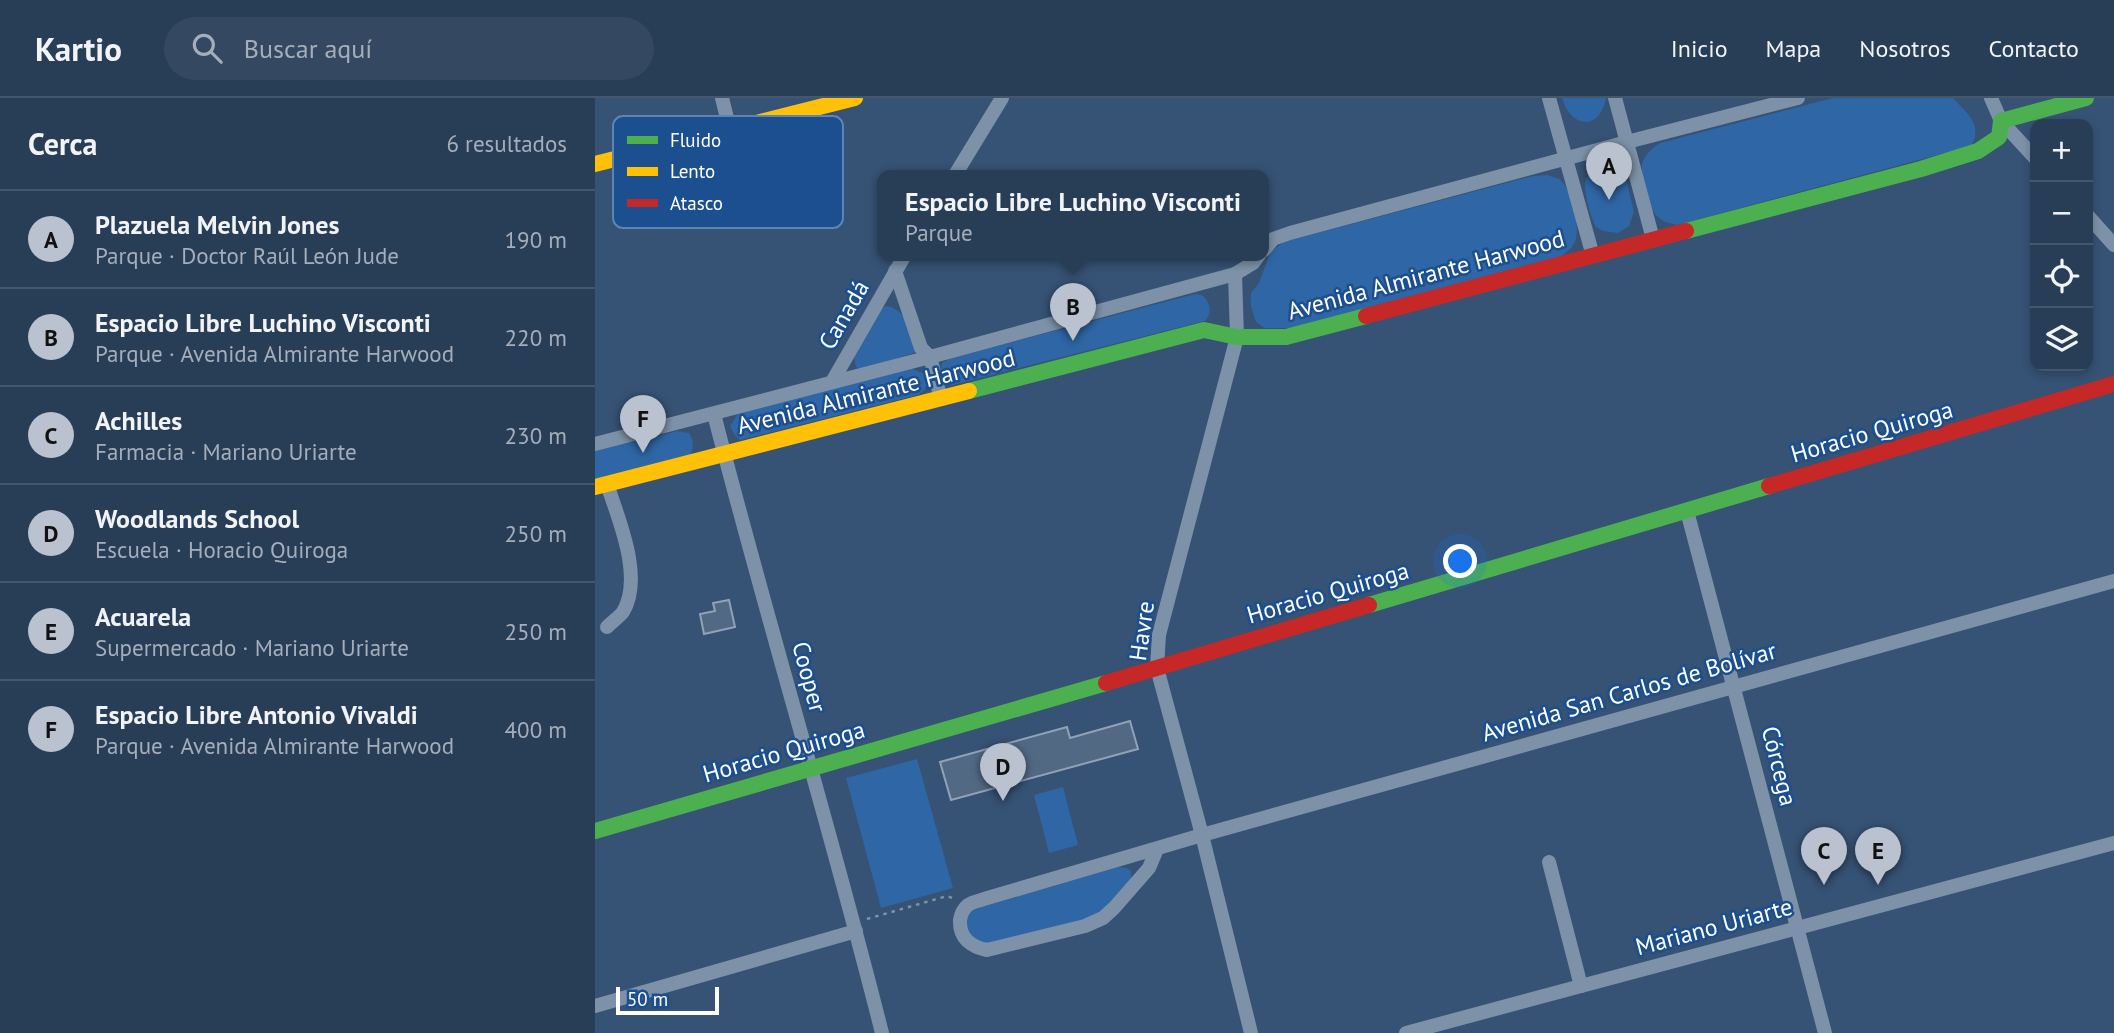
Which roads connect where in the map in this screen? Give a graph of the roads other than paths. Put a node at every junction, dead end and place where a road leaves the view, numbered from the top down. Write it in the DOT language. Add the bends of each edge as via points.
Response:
graph roads {
  1 [pos="722,98"];
  2 [pos="855,98"];
  3 [pos="1002,98"];
  4 [pos="1549,98"];
  5 [pos="1615,98"];
  6 [pos="1798,98"];
  7 [pos="1991,98"];
  8 [pos="2086,98"];
  9 [pos="726,116"];
  10 [pos="785,116"];
  11 [pos="2001,121"];
  12 [pos="1627,142"];
  13 [pos="2030,153"];
  14 [pos="613,159"];
  15 [pos="1566,159"];
  16 [pos="595,163"];
  17 [pos="957,170"];
  18 [pos="2093,222"];
  19 [pos="1653,240"];
  20 [pos="1269,244"];
  21 [pos="2114,245"];
  22 [pos="1593,256"];
  23 [pos="901,261"];
  24 [pos="1254,261"];
  25 [pos="895,271"];
  26 [pos="1235,274"];
  27 [pos="1237,337"];
  28 [pos="930,358"];
  29 [pos="832,382"];
  30 [pos="2114,384"];
  31 [pos="941,399"];
  32 [pos="714,414"];
  33 [pos="595,444"];
  34 [pos="724,454"];
  35 [pos="601,485"];
  36 [pos="1687,511"];
  37 [pos="2114,581"];
  38 [pos="607,627"];
  39 [pos="1157,667"];
  40 [pos="1735,687"];
  41 [pos="810,768"];
  42 [pos="595,831"];
  43 [pos="1202,835"];
  44 [pos="2114,844"];
  45 [pos="1157,849"];
  46 [pos="1549,862"];
  47 [pos="855,927"];
  48 [pos="1797,929"];
  49 [pos="1581,986"];
  50 [pos="595,1006"];
  51 [pos="882,1033"];
  52 [pos="1251,1033"];
  53 [pos="1406,1033"];
  54 [pos="1825,1033"];
  1 -- 9 [label="street"];
  2 -- 10 [label="street"];
  3 -- 17 [label="street"];
  4 -- 15 [label="street"];
  5 -- 12 [label="street"];
  6 -- 12 [label="street"];
  7 -- 11 [label="street"];
  8 -- 11 [label="street"];
  11 -- 13 [label="street"];
  11 -- 19 [label="street, Avenida Almirante Harwood" via="1999,137 1978,151"];
  12 -- 15 [label="street"];
  12 -- 19 [label="street"];
  14 -- 16 [label="street"];
  15 -- 20 [label="street" via="1290,233"];
  15 -- 22 [label="street"];
  18 -- 21 [label="street"];
  19 -- 22 [label="street, Avenida Almirante Harwood"];
  22 -- 27 [label="street, Avenida Almirante Harwood" via="1286,337"];
  23 -- 25 [label="street, Canadá"];
  24 -- 26 [label="street, Avenida Almirante Harwood"];
  25 -- 28 [label="street, Canadá" via="921,348"];
  25 -- 29 [label="street, Canadá"];
  26 -- 27 [label="street, Havre"];
  26 -- 28 [label="street, Avenida Almirante Harwood"];
  27 -- 31 [label="street, Avenida Almirante Harwood" via="1204,330"];
  27 -- 39 [label="street, Havre" via="1159,635"];
  28 -- 29 [label="street, Avenida Almirante Harwood"];
  28 -- 31 [label="street, Canadá"];
  29 -- 32 [label="street, Avenida Almirante Harwood"];
  30 -- 36 [label="street, Horacio Quiroga"];
  31 -- 34 [label="street, Avenida Almirante Harwood"];
  32 -- 33 [label="street, Avenida Almirante Harwood"];
  32 -- 34 [label="street, Cooper"];
  34 -- 35 [label="street, Avenida Almirante Harwood"];
  34 -- 41 [label="street, Cooper"];
  35 -- 38 [label="street" via="625,538 631,577 622,613"];
  36 -- 39 [label="street, Horacio Quiroga"];
  36 -- 40 [label="street, Córcega"];
  37 -- 40 [label="street, Avenida San Carlos de Bolívar"];
  39 -- 41 [label="street, Horacio Quiroga"];
  39 -- 43 [label="street, Havre"];
  40 -- 43 [label="street, Avenida San Carlos de Bolívar"];
  40 -- 48 [label="street, Córcega"];
  41 -- 42 [label="street, Horacio Quiroga"];
  41 -- 47 [label="street, Cooper"];
  43 -- 45 [label="street, Avenida San Carlos de Bolívar"];
  43 -- 52 [label="street, Havre"];
  44 -- 48 [label="street, Mariano Uriarte"];
  45 -- 45 [label="street, Avenida San Carlos de Bolívar" via="969,904 961,914 962,934 967,942 987,950 1085,926 1114,908 1149,868"];
  46 -- 49 [label="street"];
  47 -- 50 [label="street"];
  47 -- 51 [label="street, Cooper"];
  48 -- 49 [label="street, Mariano Uriarte"];
  48 -- 54 [label="street, Córcega"];
  49 -- 53 [label="street, Mariano Uriarte"];
}
